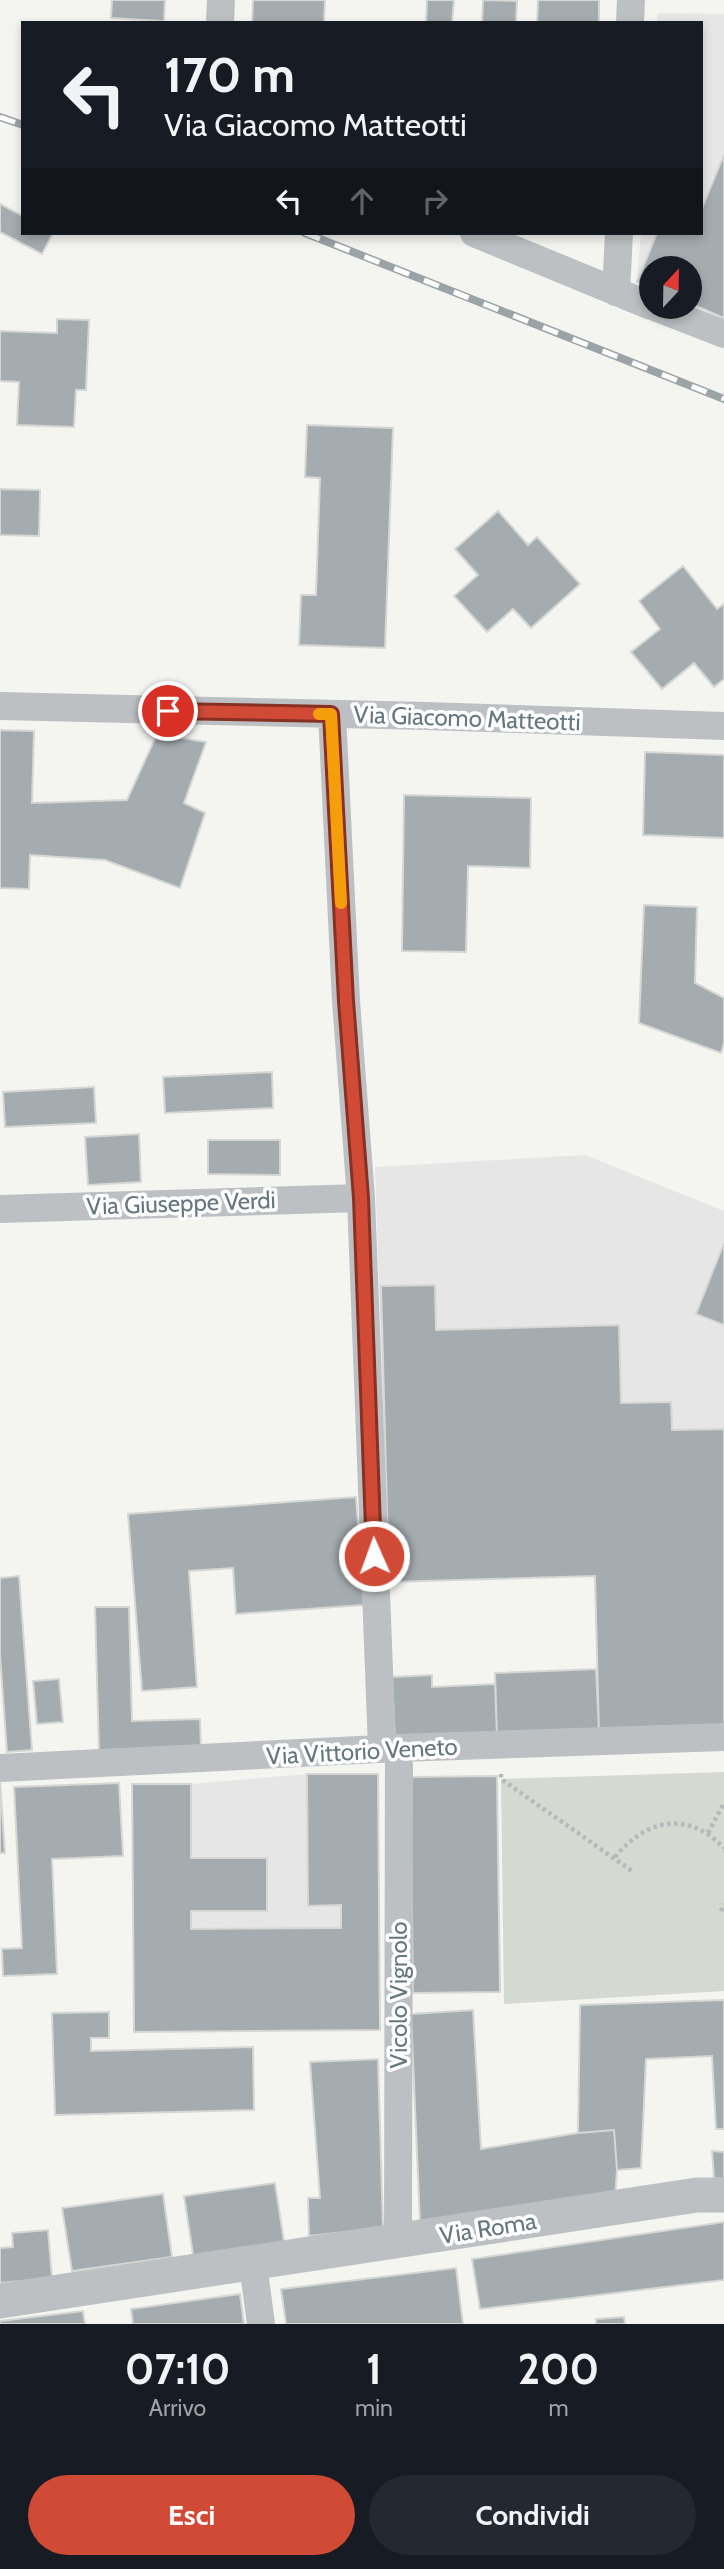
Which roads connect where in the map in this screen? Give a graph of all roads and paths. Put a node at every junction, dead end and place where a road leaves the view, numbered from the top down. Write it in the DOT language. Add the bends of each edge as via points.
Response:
graph roads {
  1 [pos="221,0"];
  2 [pos="631,0"];
  3 [pos="220,21"];
  4 [pos="630,21"];
  5 [pos="479,235"];
  6 [pos="619,235"];
  7 [pos="616,292"];
  8 [pos="639,301"];
  9 [pos="685,319"];
  10 [pos="724,334"];
  11 [pos="0,706"];
  12 [pos="331,714"];
  13 [pos="724,726"];
  14 [pos="361,1198"];
  15 [pos="0,1209"];
  16 [pos="724,1737"];
  17 [pos="500,1745"];
  18 [pos="390,1749"];
  19 [pos="0,1768"];
  20 [pos="724,1803"];
  21 [pos="708,1833"];
  22 [pos="724,1848"];
  23 [pos="615,1857"];
  24 [pos="632,1871"];
  25 [pos="724,1904"];
  26 [pos="721,1911"];
  27 [pos="724,2195"];
  28 [pos="398,2242"];
  29 [pos="253,2264"];
  30 [pos="0,2301"];
  31 [pos="261,2324"];
  1 -- 3 [label="street"];
  2 -- 4 [label="street"];
  5 -- 7 [label="street"];
  6 -- 7 [label="street"];
  7 -- 8 [label="street"];
  9 -- 10 [label="street"];
  11 -- 12 [label="street, Via Giacomo Matteotti"];
  12 -- 13 [label="street, Via Giacomo Matteotti"];
  12 -- 14 [label="street, Vicolo Vignolo"];
  14 -- 15 [label="street, Via Giuseppe Verdi"];
  14 -- 18 [label="street, Vicolo Vignolo"];
  16 -- 17 [label="street, Via Vittorio Veneto"];
  17 -- 18 [label="street, Via Vittorio Veneto"];
  17 -- 23 [label="path" via="501,1779"];
  18 -- 19 [label="street, Via Vittorio Veneto"];
  18 -- 28 [label="street, Vicolo Vignolo"];
  20 -- 21 [label="path"];
  21 -- 22 [label="path"];
  21 -- 23 [label="path" via="685,1824 660,1825 640,1832"];
  23 -- 24 [label="path"];
  25 -- 26 [label="path"];
  27 -- 28 [label="street, Via Roma" via="697,2195"];
  28 -- 29 [label="street, Via Roma"];
  29 -- 30 [label="street, Via Roma"];
  29 -- 31 [label="street"];
}
